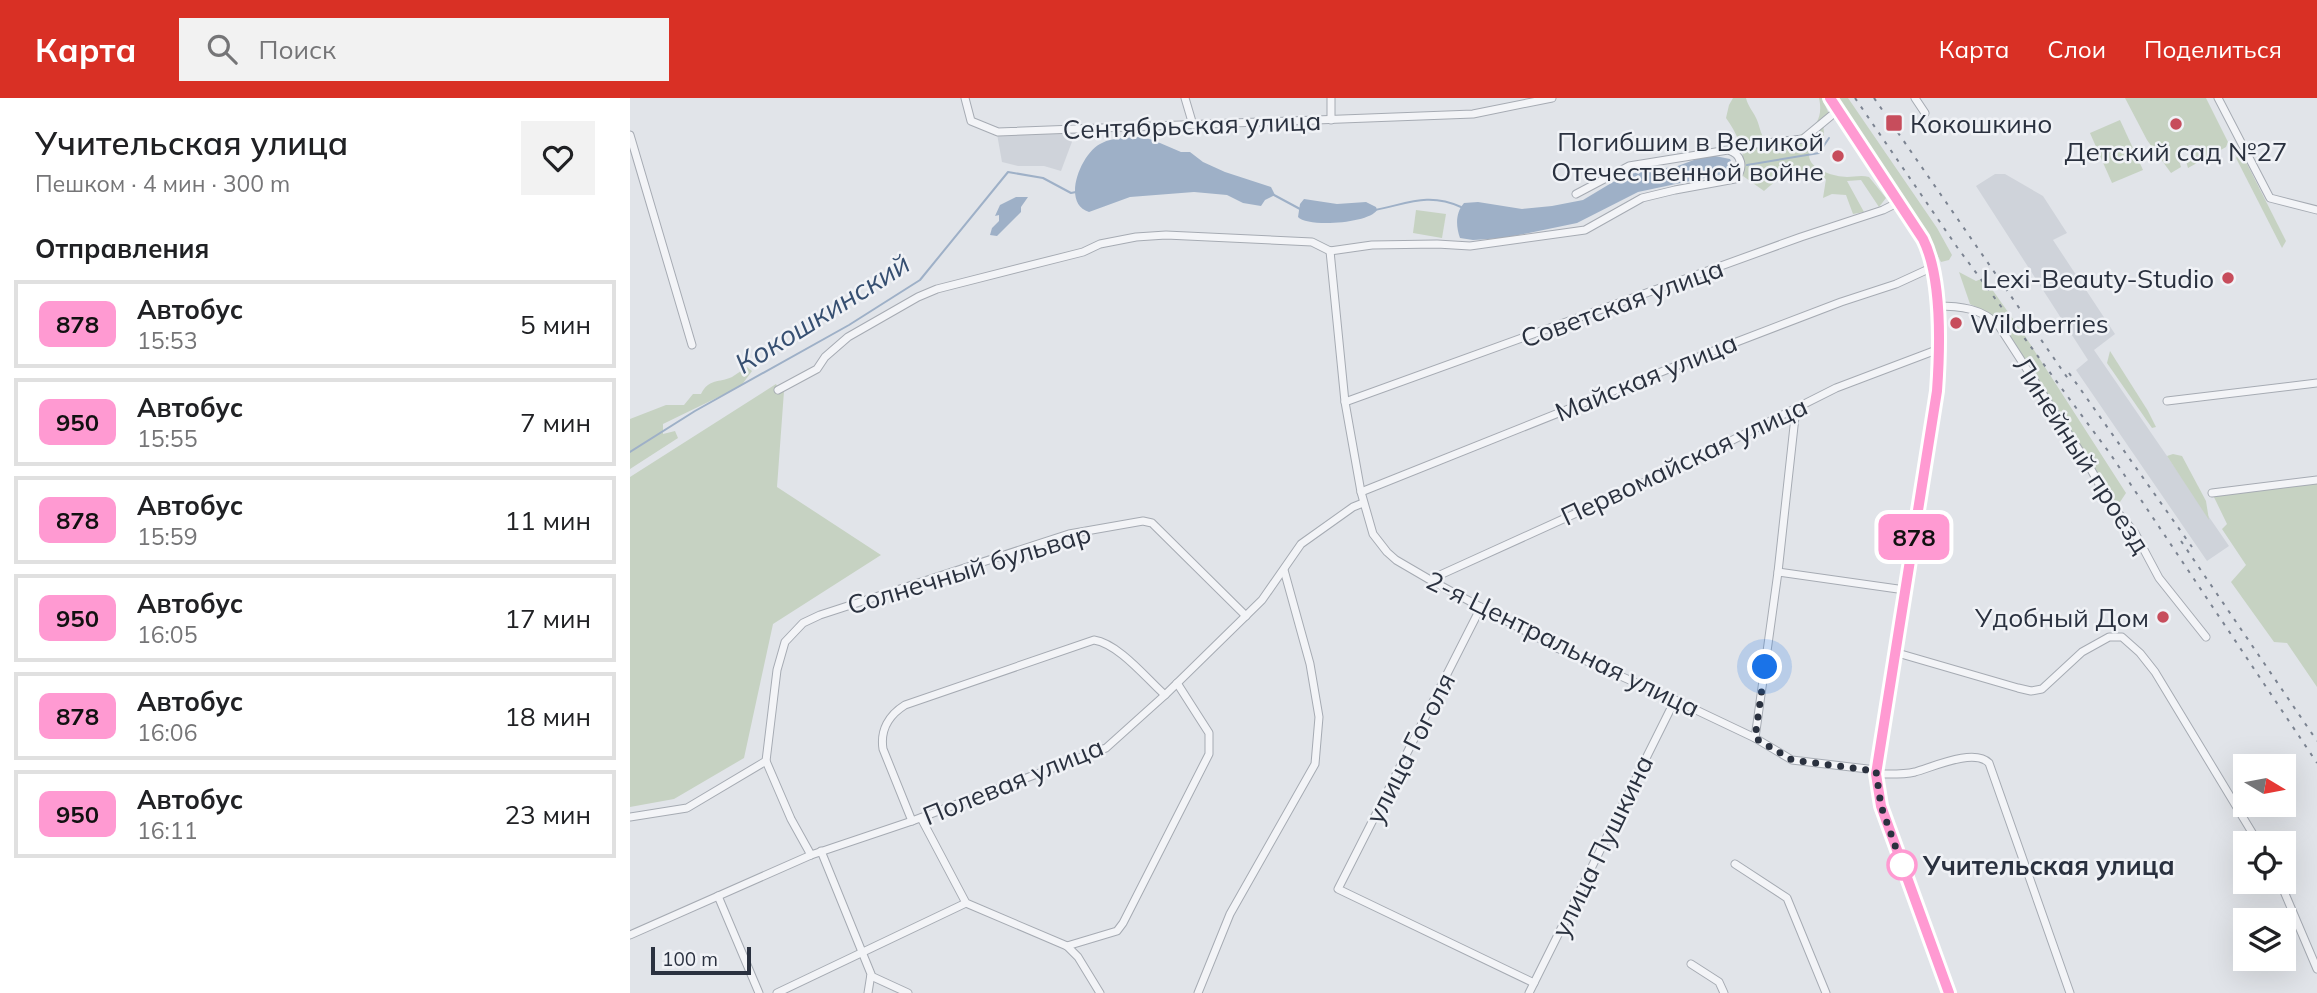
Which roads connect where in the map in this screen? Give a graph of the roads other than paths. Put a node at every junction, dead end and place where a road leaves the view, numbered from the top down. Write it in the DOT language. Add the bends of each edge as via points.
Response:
graph roads {
  1 [pos="965,98"];
  2 [pos="1185,98"];
  3 [pos="1331,98"];
  4 [pos="1552,98"];
  5 [pos="1830,98"];
  6 [pos="1915,98"];
  7 [pos="2218,98"];
  8 [pos="1530,101"];
  9 [pos="1838,110"];
  10 [pos="1925,113"];
  11 [pos="1331,120"];
  12 [pos="1193,125"];
  13 [pos="630,135"];
  14 [pos="1734,153"];
  15 [pos="1576,194"];
  16 [pos="1899,202"];
  17 [pos="2317,210"];
  18 [pos="1330,251"];
  19 [pos="1933,267"];
  20 [pos="1936,306"];
  21 [pos="692,345"];
  22 [pos="1939,349"];
  23 [pos="2317,383"];
  24 [pos="779,390"];
  25 [pos="2167,401"];
  26 [pos="1345,402"];
  27 [pos="1796,408"];
  28 [pos="2317,480"];
  29 [pos="1360,492"];
  30 [pos="2212,493"];
  31 [pos="1363,503"];
  32 [pos="1284,570"];
  33 [pos="1778,572"];
  34 [pos="1432,581"];
  35 [pos="1905,590"];
  36 [pos="1481,607"];
  37 [pos="1245,616"];
  38 [pos="2206,637"];
  39 [pos="1894,652"];
  40 [pos="1177,683"];
  41 [pos="1165,695"];
  42 [pos="1675,700"];
  43 [pos="1755,738"];
  44 [pos="766,761"];
  45 [pos="1876,772"];
  46 [pos="630,817"];
  47 [pos="921,818"];
  48 [pos="912,821"];
  49 [pos="2251,831"];
  50 [pos="821,851"];
  51 [pos="811,855"];
  52 [pos="1735,864"];
  53 [pos="2285,894"];
  54 [pos="718,896"];
  55 [pos="966,903"];
  56 [pos="630,935"];
  57 [pos="1067,947"];
  58 [pos="862,954"];
  59 [pos="1691,964"];
  60 [pos="2317,969"];
  61 [pos="871,976"];
  62 [pos="1534,983"];
  63 [pos="760,993"];
  64 [pos="777,993"];
  65 [pos="868,993"];
  66 [pos="908,993"];
  67 [pos="1100,993"];
  68 [pos="1198,993"];
  69 [pos="1529,993"];
  70 [pos="1724,993"];
  71 [pos="1826,993"];
  72 [pos="1949,993"];
  73 [pos="2070,993"];
  1 -- 12 [label="street, Сентябрьская улица" via="971,121 998,132"];
  2 -- 12 [label="street"];
  3 -- 11 [label="street"];
  4 -- 8 [label="street, Сентябрьская улица"];
  5 -- 9 [label="street"];
  6 -- 10 [label="street"];
  7 -- 17 [label="street" via="2270,198"];
  8 -- 11 [label="street, Сентябрьская улица" via="1473,114"];
  9 -- 14 [label="street" via="1803,139 1746,145"];
  9 -- 16 [label="street"];
  11 -- 12 [label="street, Сентябрьская улица"];
  13 -- 21 [label="street"];
  14 -- 15 [label="street" via="1688,155 1629,166"];
  14 -- 18 [label="street" via="1741,160 1735,179 1649,196 1585,230 1470,246 1372,245"];
  16 -- 19 [label="street" via="1923,239"];
  16 -- 26 [label="street, Советская улица"];
  18 -- 24 [label="street" via="1312,242 1261,238 1144,236 1100,244 918,297 848,337 817,369"];
  18 -- 26 [label="street, 2-я Центральная улица"];
  19 -- 20 [label="street"];
  19 -- 29 [label="street, Майская улица"];
  20 -- 22 [label="street"];
  20 -- 38 [label="street, Линейный проезд" via="1976,310 1999,326 2109,502"];
  22 -- 27 [label="street, Первомайская улица"];
  22 -- 35 [label="street" via="1934,414"];
  23 -- 25 [label="street"];
  26 -- 29 [label="street, 2-я Центральная улица"];
  27 -- 33 [label="street"];
  27 -- 34 [label="street, Первомайская улица"];
  28 -- 30 [label="street"];
  29 -- 31 [label="street, 2-я Центральная улица"];
  31 -- 32 [label="street, Полевая улица" via="1301,544"];
  31 -- 34 [label="street, 2-я Центральная улица" via="1379,543 1396,560"];
  32 -- 37 [label="street, Полевая улица"];
  32 -- 68 [label="street" via="1310,664 1319,717 1315,764 1230,914"];
  33 -- 35 [label="street"];
  33 -- 43 [label="street"];
  34 -- 36 [label="street, 2-я Центральная улица"];
  35 -- 39 [label="street"];
  36 -- 42 [label="street, 2-я Центральная улица" via="1559,649"];
  36 -- 62 [label="street, улица Гоголя" via="1338,890"];
  37 -- 40 [label="street, Полевая улица"];
  37 -- 44 [label="street, Солнечный бульвар" via="1152,523 1069,534 803,623 785,642 777,670"];
  39 -- 45 [label="street"];
  39 -- 49 [label="street" via="2035,691 2082,652 2112,636 2122,637 2161,682"];
  40 -- 41 [label="street, Полевая улица"];
  40 -- 57 [label="street" via="1209,733 1209,754 1123,923 1117,931"];
  41 -- 47 [label="street, Полевая улица" via="1106,748"];
  41 -- 48 [label="street" via="1114,648 1094,640 905,705 893,715 881,737"];
  42 -- 43 [label="street, 2-я Центральная улица"];
  42 -- 62 [label="street, улица Пушкина"];
  43 -- 45 [label="street, 2-я Центральная улица" via="1792,760"];
  44 -- 46 [label="street" via="687,808"];
  44 -- 51 [label="street"];
  45 -- 72 [label="street" via="1881,806"];
  45 -- 73 [label="street" via="1913,772 1971,757 1989,763"];
  47 -- 48 [label="street, Полевая улица"];
  47 -- 55 [label="street"];
  48 -- 50 [label="street, Полевая улица"];
  50 -- 51 [label="street, Полевая улица"];
  50 -- 58 [label="street"];
  51 -- 54 [label="street, Полевая улица"];
  52 -- 71 [label="street" via="1787,898"];
  53 -- 60 [label="street"];
  54 -- 56 [label="street, Полевая улица"];
  54 -- 63 [label="street"];
  55 -- 57 [label="street"];
  55 -- 58 [label="street"];
  57 -- 67 [label="street"];
  58 -- 61 [label="street"];
  58 -- 64 [label="street"];
  59 -- 70 [label="street" via="1719,982"];
  61 -- 65 [label="street"];
  61 -- 66 [label="street"];
  62 -- 69 [label="street, улица Пушкина"];
}
